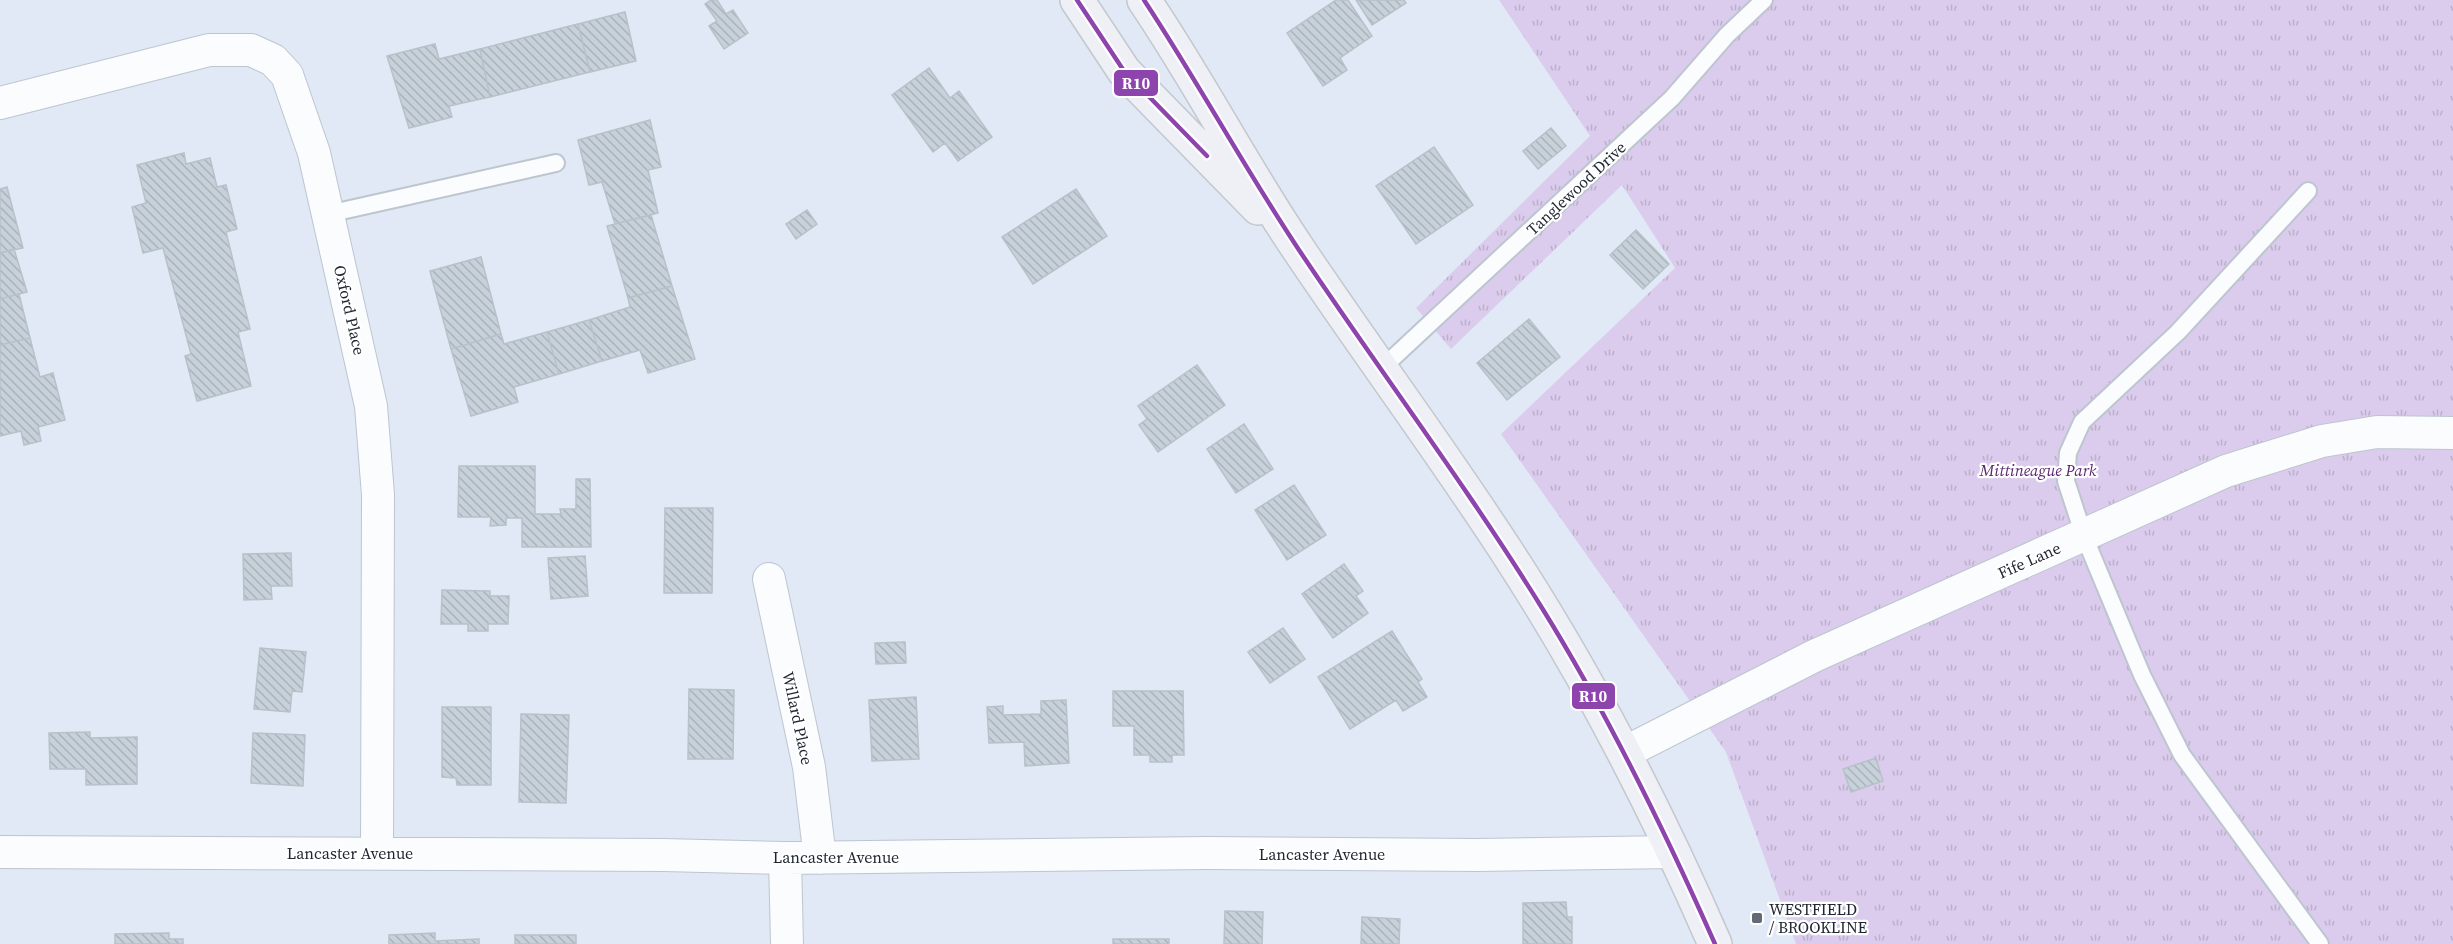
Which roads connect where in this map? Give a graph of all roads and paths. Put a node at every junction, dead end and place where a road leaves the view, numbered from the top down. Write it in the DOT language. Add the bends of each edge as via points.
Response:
graph roads {
  1 [pos="1077,0"];
  2 [pos="1144,0"];
  3 [pos="1764,0"];
  4 [pos="0,103"];
  5 [pos="556,163"];
  6 [pos="2308,191"];
  7 [pos="328,214"];
  8 [pos="1297,248"];
  9 [pos="1381,369"];
  10 [pos="2453,433"];
  11 [pos="2084,536"];
  12 [pos="769,579"];
  13 [pos="1624,753"];
  14 [pos="0,852"];
  15 [pos="1672,852"];
  16 [pos="377,853"];
  17 [pos="785,858"];
  18 [pos="820,858"];
  19 [pos="787,944"];
  20 [pos="1714,944"];
  21 [pos="2320,944"];
  1 -- 8 [label="main road" via="1124,71"];
  2 -- 8 [label="main road"];
  3 -- 9 [label="lane, Tanglewood Drive" via="1727,35 1672,98"];
  4 -- 7 [label="street, Oxford Place" via="208,50 251,50 273,60 287,75 314,153"];
  5 -- 7 [label="lane"];
  6 -- 11 [label="lane" via="2178,332 2082,422 2068,453 2066,481"];
  7 -- 16 [label="street, Oxford Place" via="371,406 376,450"];
  8 -- 9 [label="main road"];
  9 -- 13 [label="main road" via="1517,567"];
  10 -- 11 [label="street, Fife Lane" via="2377,432 2322,441 2226,471"];
  11 -- 13 [label="street, Fife Lane" via="1814,656"];
  11 -- 21 [label="lane" via="2142,675 2182,755"];
  12 -- 18 [label="street, Willard Place" via="809,767"];
  13 -- 15 [label="main road"];
  14 -- 16 [label="street, Lancaster Avenue"];
  15 -- 18 [label="street, Lancaster Avenue"];
  15 -- 20 [label="main road"];
  16 -- 17 [label="street, Lancaster Avenue"];
  17 -- 18 [label="street, Lancaster Avenue"];
  17 -- 19 [label="street"];
}
